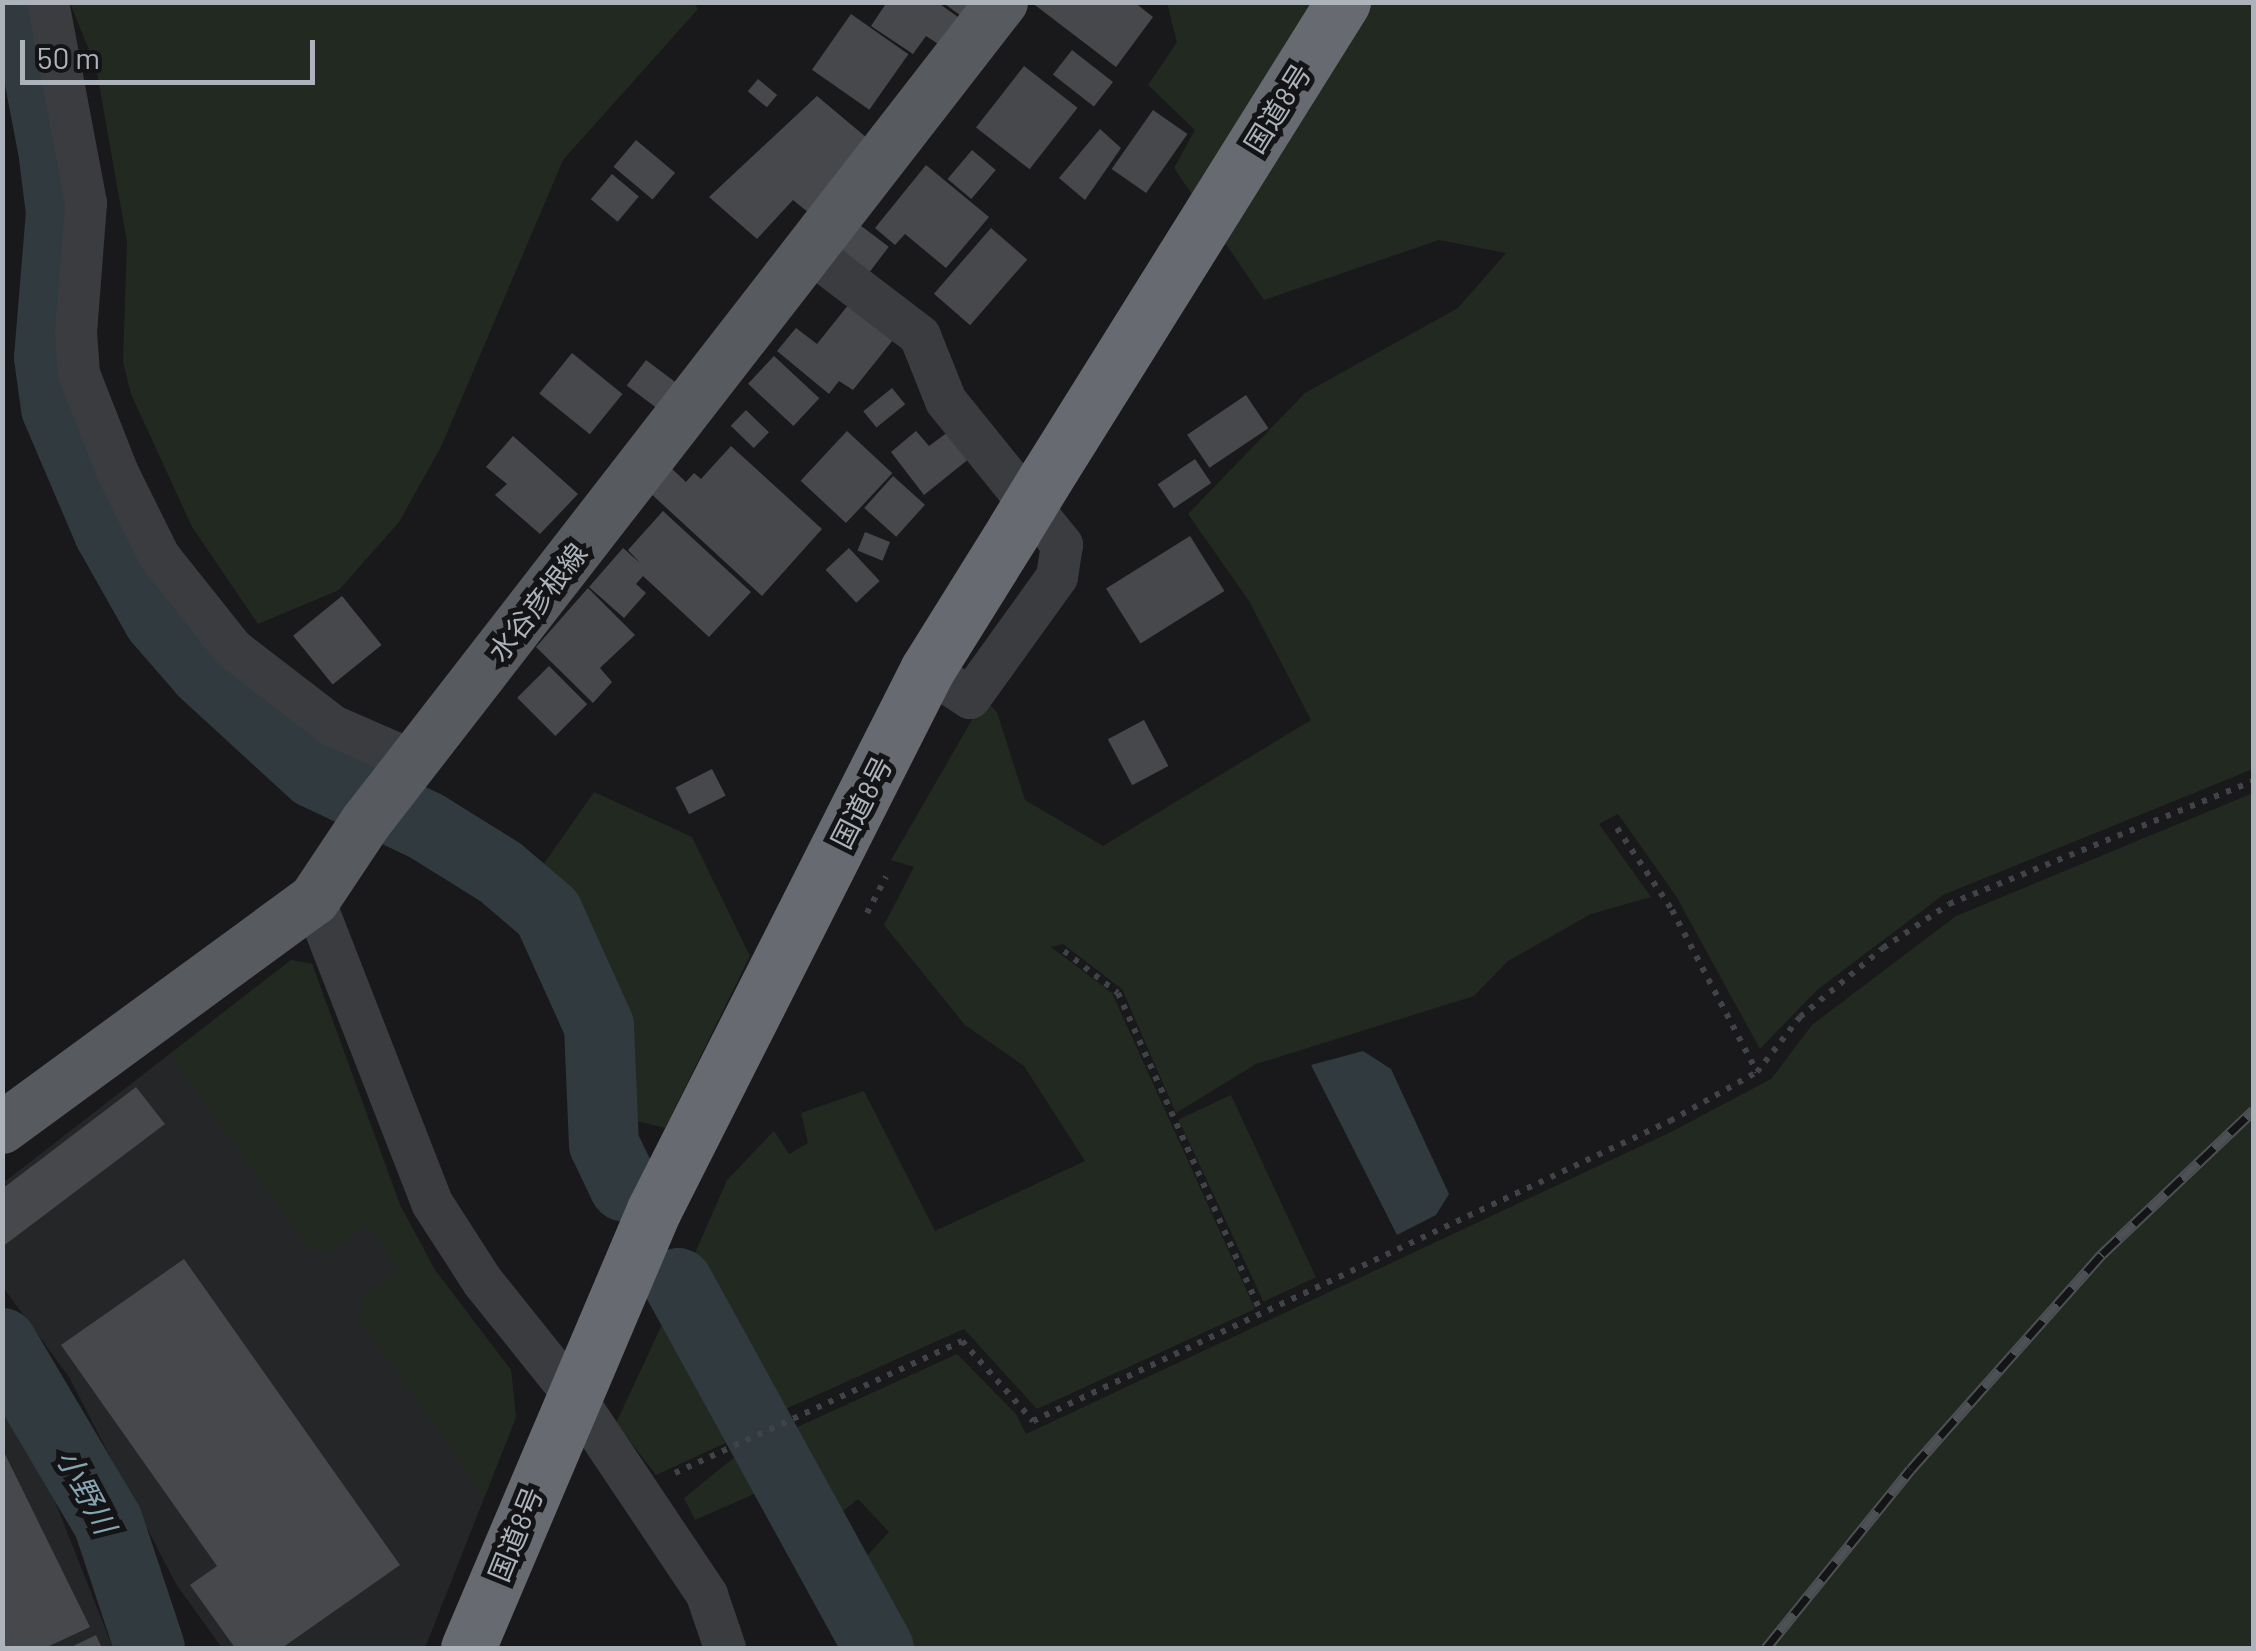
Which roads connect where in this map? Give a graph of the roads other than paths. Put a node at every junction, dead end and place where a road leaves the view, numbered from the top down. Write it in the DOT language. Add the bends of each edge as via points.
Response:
graph roads {
  1 [pos="48,2"];
  2 [pos="1002,2"];
  3 [pos="1343,2"];
  4 [pos="809,251"];
  5 [pos="927,670"];
  6 [pos="391,790"];
  7 [pos="314,900"];
  8 [pos="2,1128"];
  9 [pos="572,1393"];
  10 [pos="468,1648"];
  11 [pos="725,1648"];
  1 -- 6 [label="street" via="86,202 79,374 118,473 159,556 233,649 332,726"];
  2 -- 4 [label="main road, 水谷彦根線"];
  3 -- 5 [label="highway, 国道8号, bridge"];
  4 -- 5 [label="street" via="920,336 946,401 1062,545 1065,560 1057,577 970,698"];
  4 -- 6 [label="main road, 水谷彦根線"];
  5 -- 9 [label="highway, 国道8号" via="654,1210"];
  6 -- 7 [label="main road, 水谷彦根線"];
  7 -- 8 [label="main road, 水谷彦根線"];
  7 -- 9 [label="street" via="432,1203 483,1282"];
  9 -- 10 [label="highway, 国道8号"];
  9 -- 11 [label="street" via="707,1595"];
}
